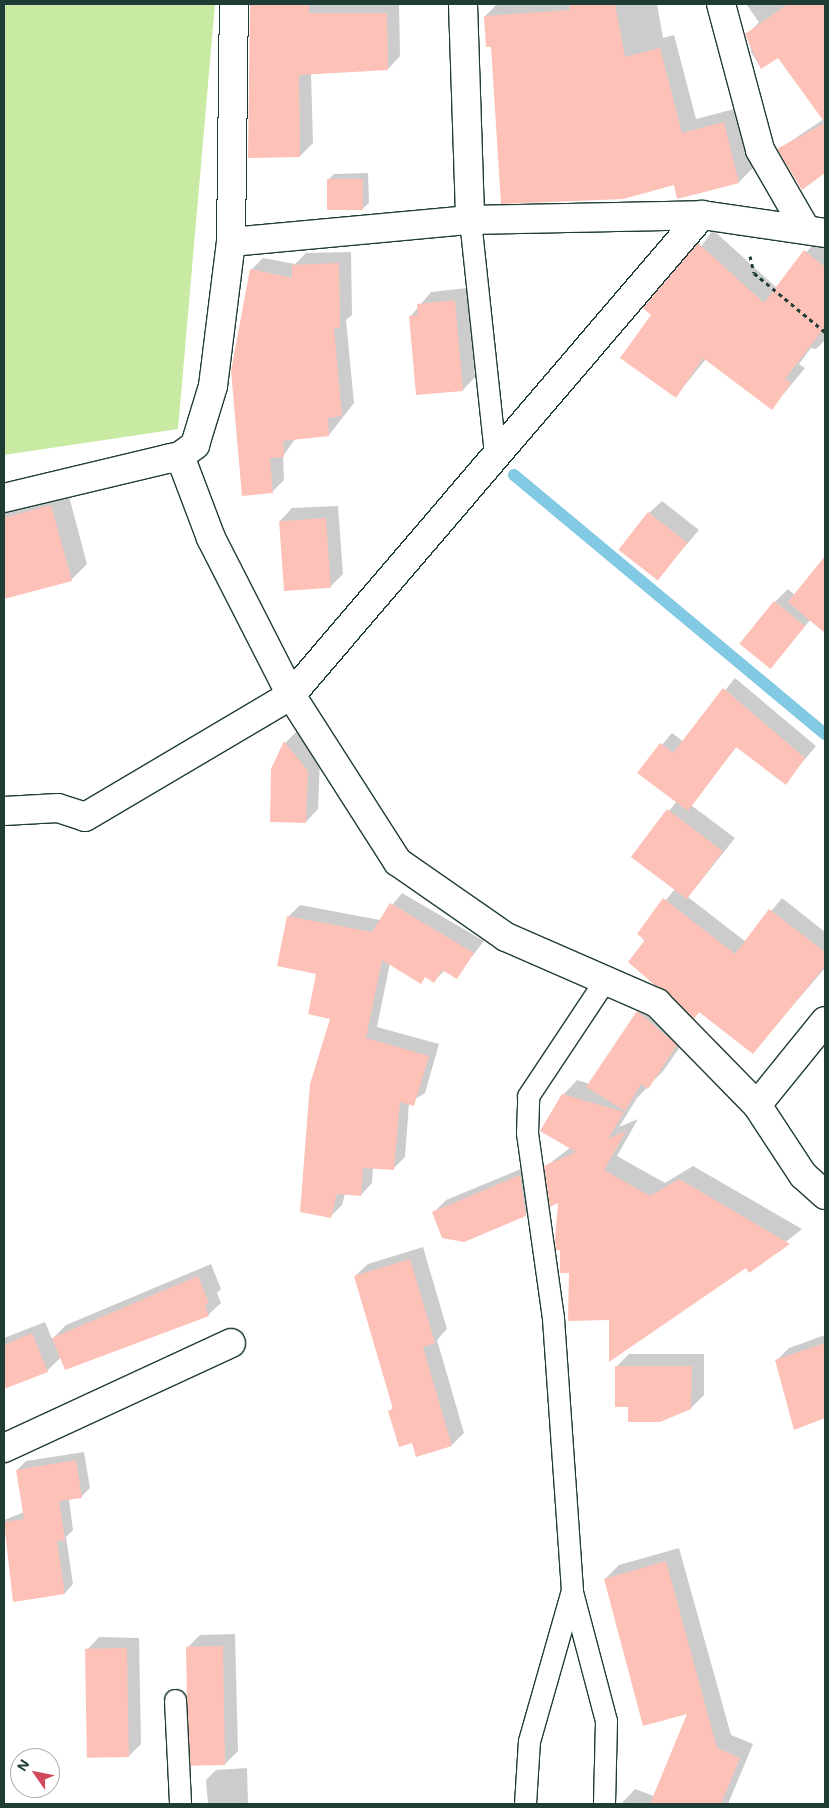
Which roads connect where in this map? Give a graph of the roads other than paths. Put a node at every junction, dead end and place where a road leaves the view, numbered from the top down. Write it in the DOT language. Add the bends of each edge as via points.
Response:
graph roads {
  1 [pos="234,4"];
  2 [pos="463,4"];
  3 [pos="721,4"];
  4 [pos="702,215"];
  5 [pos="470,220"];
  6 [pos="819,225"];
  7 [pos="231,242"];
  8 [pos="495,455"];
  9 [pos="174,457"];
  10 [pos="4,498"];
  11 [pos="291,695"];
  12 [pos="4,811"];
  13 [pos="605,980"];
  14 [pos="825,1022"];
  15 [pos="757,1105"];
  16 [pos="825,1195"];
  17 [pos="231,1343"];
  18 [pos="4,1448"];
  19 [pos="572,1590"];
  20 [pos="175,1700"];
  21 [pos="180,1804"];
  22 [pos="525,1804"];
  23 [pos="604,1804"];
  1 -- 7 [label="street"];
  2 -- 5 [label="street"];
  3 -- 6 [label="street" via="760,150"];
  4 -- 5 [label="street"];
  4 -- 6 [label="street"];
  4 -- 8 [label="street"];
  5 -- 7 [label="street"];
  5 -- 8 [label="lane"];
  7 -- 9 [label="street" via="213,386 195,445"];
  8 -- 11 [label="street"];
  9 -- 10 [label="street"];
  9 -- 11 [label="street" via="211,538"];
  11 -- 12 [label="street" via="85,817 58,808"];
  11 -- 13 [label="street" via="398,862 506,937"];
  13 -- 15 [label="street" via="658,1003"];
  13 -- 19 [label="lane" via="528,1096 528,1133 553,1318"];
  14 -- 15 [label="street"];
  15 -- 16 [label="street" via="803,1175"];
  17 -- 18 [label="street"];
  19 -- 22 [label="lane" via="529,1742"];
  19 -- 23 [label="lane" via="606,1721"];
  20 -- 21 [label="lane"];
}
